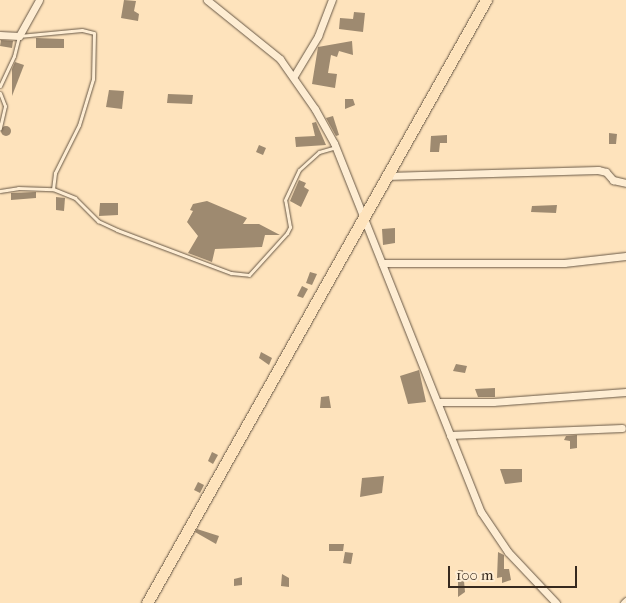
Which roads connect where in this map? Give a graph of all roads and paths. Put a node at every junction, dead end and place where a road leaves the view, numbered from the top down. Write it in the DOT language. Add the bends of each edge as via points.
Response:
graph roads {
  1 [pos="39,0"];
  2 [pos="207,0"];
  3 [pos="332,0"];
  4 [pos="486,0"];
  5 [pos="0,35"];
  6 [pos="19,36"];
  7 [pos="294,76"];
  8 [pos="0,86"];
  9 [pos="0,93"];
  10 [pos="0,128"];
  11 [pos="336,147"];
  12 [pos="386,176"];
  13 [pos="626,183"];
  14 [pos="53,189"];
  15 [pos="0,191"];
  16 [pos="363,219"];
  17 [pos="626,256"];
  18 [pos="382,263"];
  19 [pos="626,392"];
  20 [pos="439,402"];
  21 [pos="622,428"];
  22 [pos="450,435"];
  23 [pos="147,603"];
  24 [pos="556,603"];
  1 -- 6 [label="street"];
  2 -- 7 [label="street" via="280,59"];
  3 -- 7 [label="street" via="318,36"];
  4 -- 12 [label="main road"];
  5 -- 6 [label="street"];
  6 -- 8 [label="lane"];
  6 -- 14 [label="lane" via="82,30 94,33 93,79 79,125 55,173"];
  7 -- 11 [label="street"];
  9 -- 10 [label="lane" via="5,106"];
  11 -- 14 [label="lane" via="319,152 299,170 285,200 290,227 249,275 231,273 116,230 98,221 75,198"];
  11 -- 16 [label="street"];
  12 -- 13 [label="street" via="598,170"];
  12 -- 16 [label="main road"];
  14 -- 15 [label="lane"];
  16 -- 18 [label="street"];
  16 -- 23 [label="main road"];
  17 -- 18 [label="street" via="564,263"];
  18 -- 20 [label="street"];
  19 -- 20 [label="street" via="493,402"];
  20 -- 22 [label="street"];
  21 -- 22 [label="street"];
  22 -- 24 [label="street" via="481,512 508,552"];
}
